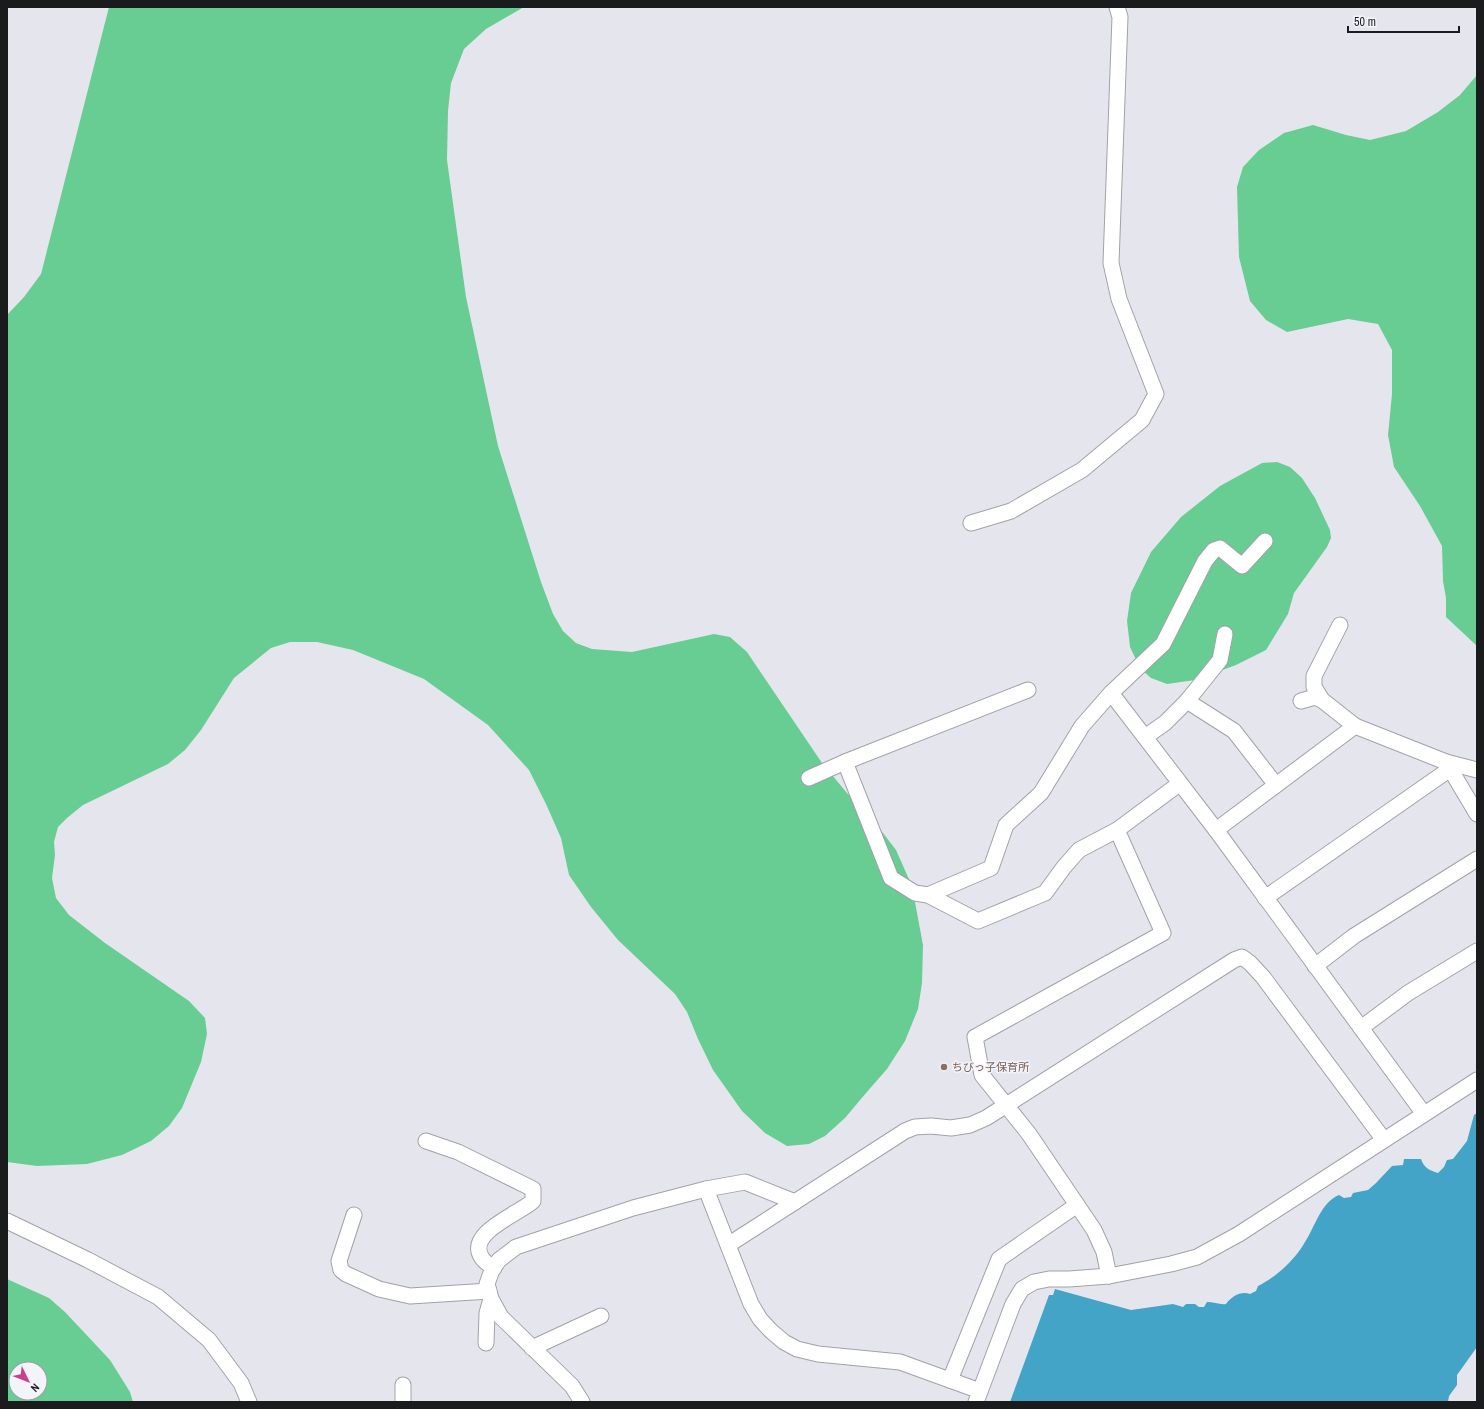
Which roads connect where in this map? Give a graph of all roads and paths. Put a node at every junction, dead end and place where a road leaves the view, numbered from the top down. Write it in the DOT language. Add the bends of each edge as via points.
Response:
graph roads {
  1 [pos="1117,7"];
  2 [pos="971,523"];
  3 [pos="1265,541"];
  4 [pos="1340,625"];
  5 [pos="1225,634"];
  6 [pos="1028,690"];
  7 [pos="1112,693"];
  8 [pos="1322,700"];
  9 [pos="1187,701"];
  10 [pos="1301,701"];
  11 [pos="1355,726"];
  12 [pos="1145,737"];
  13 [pos="845,762"];
  14 [pos="1448,766"];
  15 [pos="1477,770"];
  16 [pos="809,778"];
  17 [pos="1180,784"];
  18 [pos="1276,785"];
  19 [pos="1477,814"];
  20 [pos="1117,830"];
  21 [pos="1216,830"];
  22 [pos="1477,858"];
  23 [pos="928,895"];
  24 [pos="1265,898"];
  25 [pos="1477,951"];
  26 [pos="1315,966"];
  27 [pos="1361,1028"];
  28 [pos="1477,1080"];
  29 [pos="1007,1106"];
  30 [pos="1424,1114"];
  31 [pos="1384,1140"];
  32 [pos="426,1141"];
  33 [pos="706,1189"];
  34 [pos="795,1202"];
  35 [pos="1077,1205"];
  36 [pos="354,1215"];
  37 [pos="7,1221"];
  38 [pos="728,1246"];
  39 [pos="494,1268"];
  40 [pos="1109,1276"];
  41 [pos="490,1295"];
  42 [pos="601,1316"];
  43 [pos="486,1343"];
  44 [pos="532,1348"];
  45 [pos="950,1380"];
  46 [pos="403,1385"];
  47 [pos="978,1396"];
  48 [pos="249,1402"];
  49 [pos="403,1402"];
  50 [pos="582,1402"];
  1 -- 2 [label="street" via="1120,17 1111,263 1119,299 1156,394 1142,420 1082,470 1011,511"];
  3 -- 7 [label="street" via="1242,566 1220,548 1214,550 1205,561 1164,644"];
  4 -- 8 [label="street" via="1314,676 1314,687"];
  5 -- 9 [label="street" via="1220,660"];
  6 -- 13 [label="street"];
  7 -- 12 [label="street"];
  7 -- 23 [label="street" via="1082,726 1041,793 1006,824 991,868"];
  8 -- 10 [label="street" via="1315,697"];
  8 -- 11 [label="street"];
  9 -- 12 [label="street" via="1165,723"];
  9 -- 18 [label="street" via="1234,731"];
  11 -- 14 [label="street"];
  11 -- 18 [label="street"];
  12 -- 17 [label="street"];
  13 -- 16 [label="street"];
  13 -- 23 [label="street" via="891,878 915,893"];
  14 -- 15 [label="street"];
  14 -- 19 [label="street"];
  14 -- 24 [label="street"];
  17 -- 20 [label="street"];
  17 -- 21 [label="street"];
  18 -- 21 [label="street"];
  20 -- 23 [label="street" via="1079,850 1045,893 978,921"];
  20 -- 29 [label="street" via="1163,933 975,1037 982,1075"];
  21 -- 24 [label="street"];
  22 -- 26 [label="street" via="1354,936"];
  24 -- 26 [label="street"];
  25 -- 27 [label="street" via="1408,993"];
  26 -- 27 [label="street"];
  27 -- 30 [label="street"];
  28 -- 30 [label="street"];
  29 -- 31 [label="street" via="1242,957 1263,977"];
  29 -- 34 [label="street" via="970,1125 951,1128 916,1127 905,1131"];
  29 -- 35 [label="street" via="1030,1134"];
  30 -- 31 [label="street"];
  31 -- 40 [label="street" via="1239,1234 1197,1257"];
  32 -- 39 [label="street" via="458,1152 533,1189 533,1201 483,1235 478,1245 482,1260"];
  33 -- 34 [label="street" via="744,1182"];
  33 -- 38 [label="street"];
  33 -- 39 [label="street" via="632,1208 516,1247 499,1260"];
  34 -- 38 [label="street"];
  35 -- 40 [label="street" via="1104,1252"];
  35 -- 45 [label="street" via="999,1259"];
  36 -- 41 [label="street" via="339,1260 341,1270 346,1274 379,1289 410,1296"];
  37 -- 48 [label="street" via="158,1297 209,1340 240,1383"];
  38 -- 45 [label="street" via="754,1309 760,1319 784,1342 818,1354 900,1362"];
  39 -- 41 [label="street" via="487,1284"];
  40 -- 47 [label="street" via="1049,1279 1034,1282 1022,1289 1013,1304"];
  41 -- 43 [label="street"];
  41 -- 44 [label="street" via="501,1317"];
  42 -- 44 [label="street"];
  44 -- 50 [label="street" via="572,1386"];
  45 -- 47 [label="street"];
  46 -- 49 [label="street"];
}
